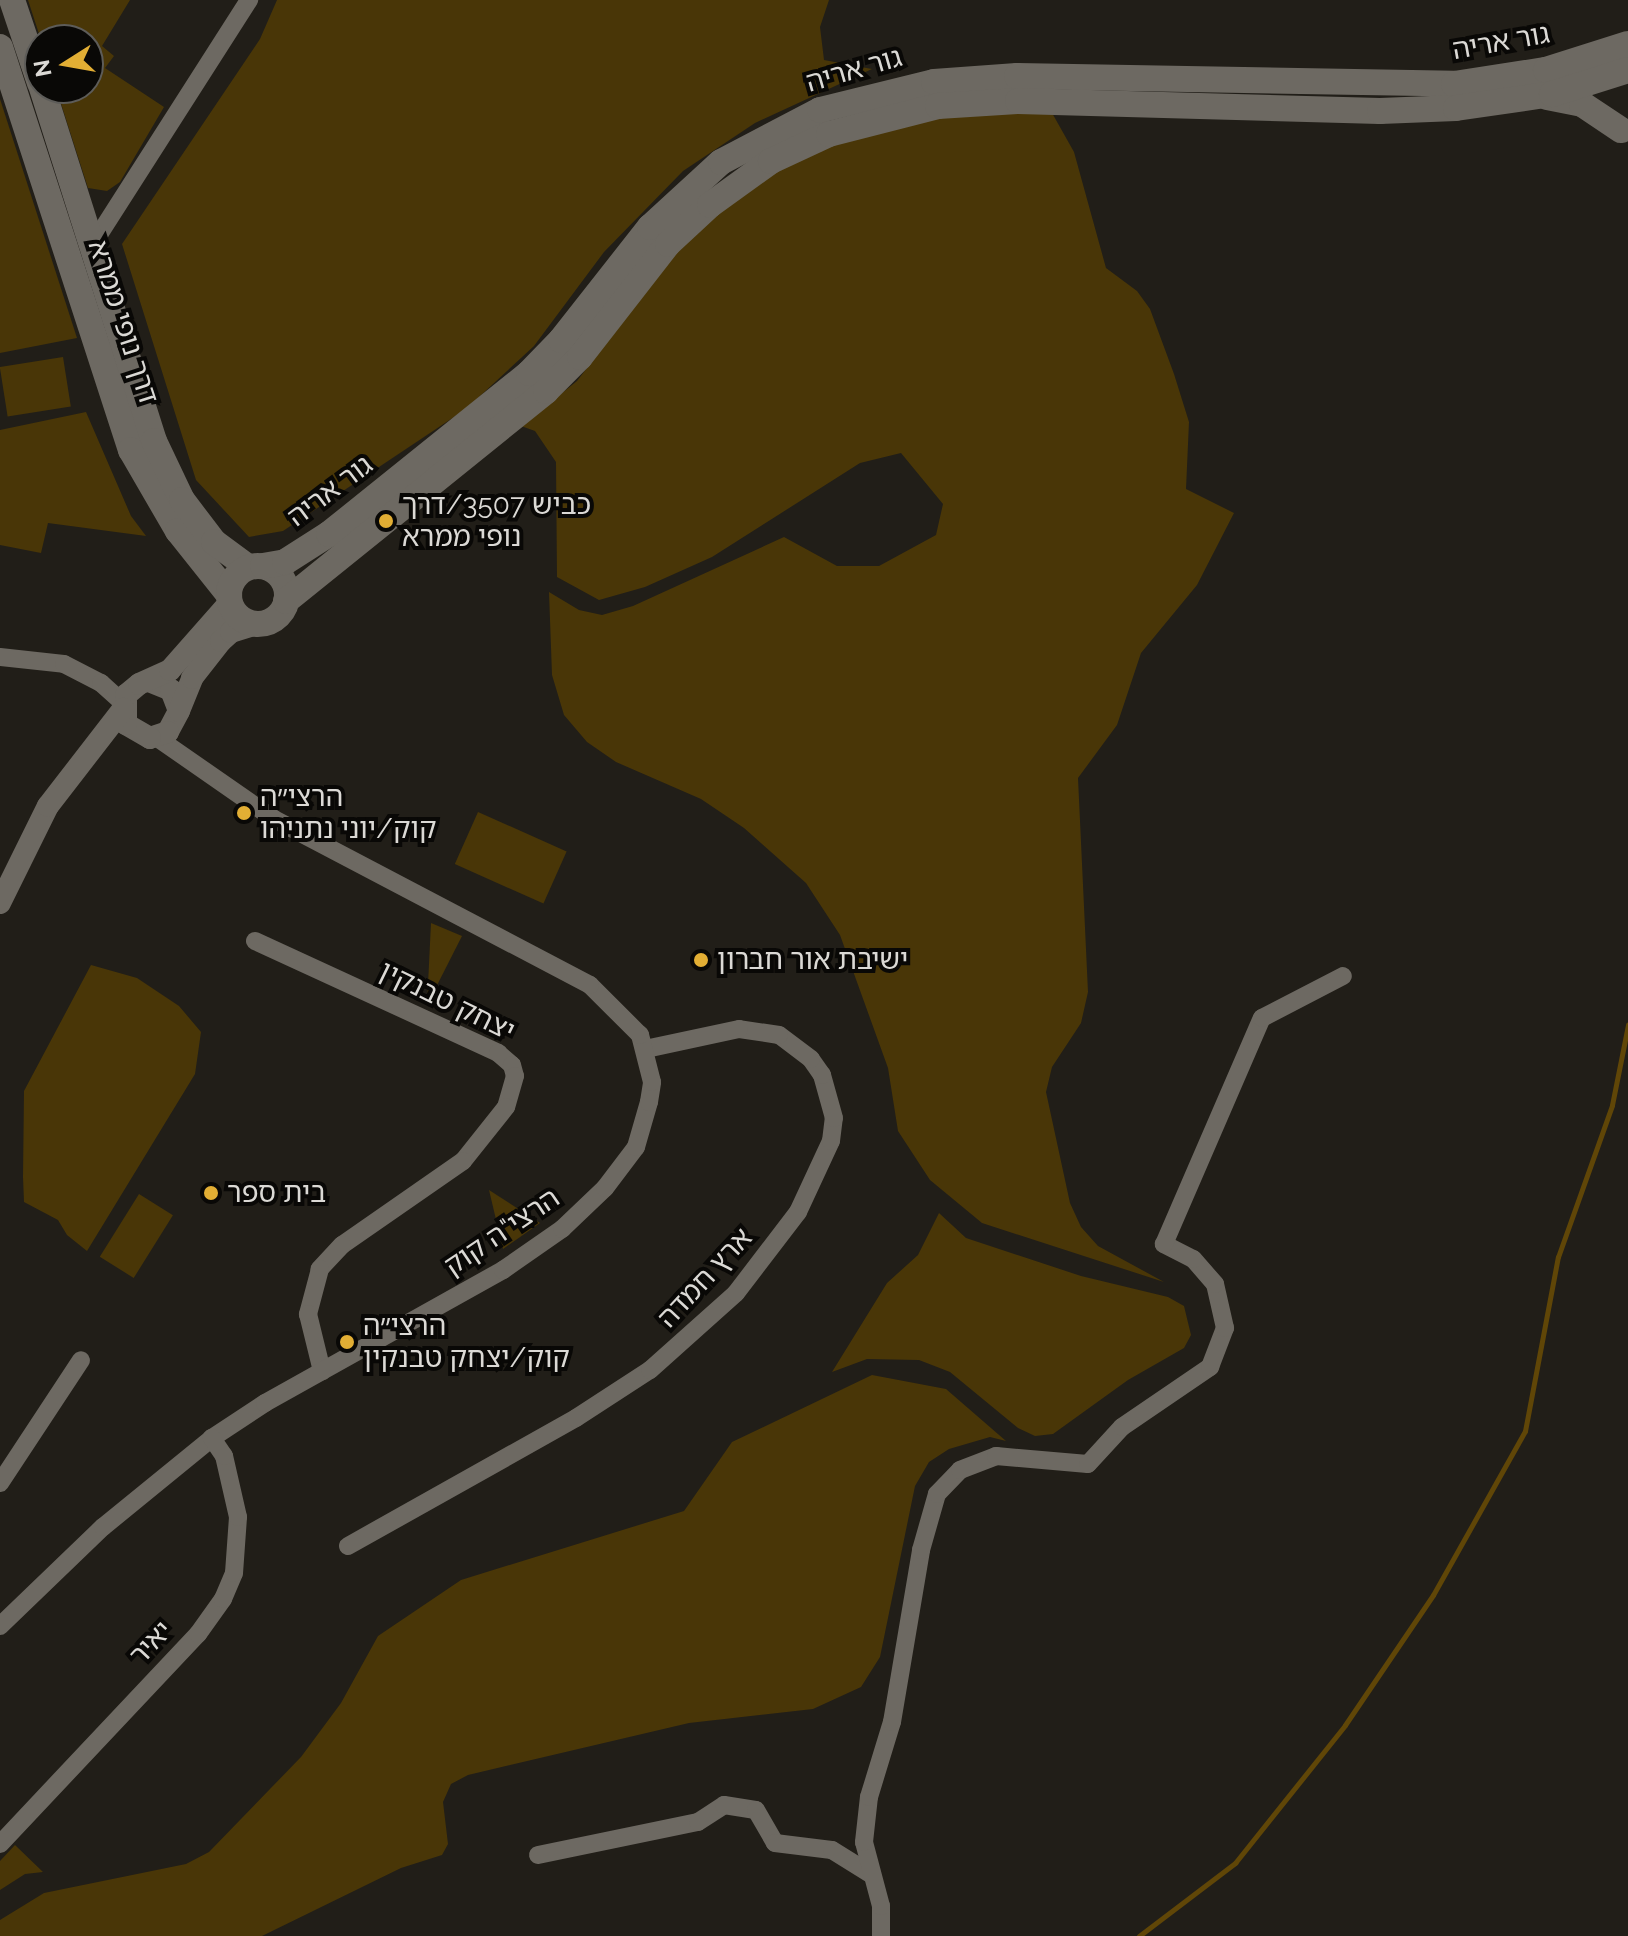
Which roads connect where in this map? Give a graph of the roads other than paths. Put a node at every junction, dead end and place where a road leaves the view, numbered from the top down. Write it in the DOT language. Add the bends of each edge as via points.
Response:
graph roads {
  1 [pos="12,0"];
  2 [pos="249,0"];
  3 [pos="24,36"];
  4 [pos="1628,44"];
  5 [pos="0,47"];
  6 [pos="1628,70"];
  7 [pos="1540,96"];
  8 [pos="47,104"];
  9 [pos="1621,130"];
  10 [pos="123,201"];
  11 [pos="81,206"];
  12 [pos="93,244"];
  13 [pos="255,567"];
  14 [pos="229,598"];
  15 [pos="286,601"];
  16 [pos="257,624"];
  17 [pos="0,657"];
  18 [pos="94,679"];
  19 [pos="144,683"];
  20 [pos="123,706"];
  21 [pos="178,716"];
  22 [pos="150,737"];
  23 [pos="211,775"];
  24 [pos="62,786"];
  25 [pos="0,903"];
  26 [pos="255,941"];
  27 [pos="1343,976"];
  28 [pos="646,1049"];
  29 [pos="81,1360"];
  30 [pos="322,1371"];
  31 [pos="212,1438"];
  32 [pos="0,1483"];
  33 [pos="348,1546"];
  34 [pos="0,1626"];
  35 [pos="0,1844"];
  36 [pos="538,1855"];
  37 [pos="869,1873"];
  38 [pos="881,1936"];
  1 -- 3 [label="main road, דרך נופי ממרא"];
  2 -- 10 [label="street"];
  4 -- 13 [label="main road, גור אריה" via="1546,70 1431,86 1004,76 934,82 820,110 721,162 650,227 529,373 329,534 285,562"];
  5 -- 14 [label="main road, דרך נופי ממרא" via="131,450 178,531"];
  6 -- 7 [label="main road, גור אריה"];
  7 -- 9 [label="main road" via="1582,104"];
  7 -- 15 [label="main road, גור אריה" via="1421,111 1056,99 967,103 895,114 829,134 771,161 710,205 668,244 580,357 546,391"];
  8 -- 11 [label="main road, דרך נופי ממרא"];
  10 -- 11 [label="street" via="97,211"];
  10 -- 12 [label="street"];
  11 -- 12 [label="main road, דרך נופי ממרא"];
  12 -- 13 [label="main road, דרך נופי ממרא" via="166,469 214,542"];
  13 -- 14 [label="main road" via="234,578"];
  13 -- 15 [label="main road" via="279,575"];
  14 -- 16 [label="main road" via="240,618"];
  14 -- 19 [label="street" via="170,670"];
  15 -- 16 [label="main road" via="276,618"];
  16 -- 21 [label="street" via="221,641 192,678"];
  17 -- 18 [label="street" via="64,664"];
  18 -- 19 [label="street"];
  18 -- 20 [label="street"];
  19 -- 20 [label="street"];
  19 -- 21 [label="street" via="171,690"];
  20 -- 22 [label="street" via="131,730"];
  20 -- 24 [label="street"];
  21 -- 22 [label="street"];
  21 -- 23 [label="street, הרצי\"ה קוק" via="183,741"];
  22 -- 23 [label="street, הרצי\"ה קוק"];
  22 -- 24 [label="street" via="115,744"];
  23 -- 28 [label="street, הרצי\"ה קוק" via="274,819 568,971 608,998"];
  24 -- 25 [label="street"];
  26 -- 30 [label="street, יצחק טבנקין" via="498,1053 512,1065 515,1076 506,1107 463,1161 342,1245 320,1269 308,1314"];
  27 -- 37 [label="street" via="1262,1018 1164,1244 1193,1259 1215,1284 1225,1328 1210,1367 1122,1427 1088,1464 996,1456 960,1470 937,1494 921,1550 892,1722 869,1797 864,1842"];
  28 -- 30 [label="street, הרצי\"ה קוק" via="652,1082 645,1125 636,1147 586,1208 503,1270"];
  28 -- 33 [label="street, ארץ חמדה" via="739,1029 779,1035 811,1059 822,1075 834,1118 831,1141 798,1212 736,1293 650,1370 576,1418"];
  29 -- 32 [label="street"];
  30 -- 31 [label="street, הרצי\"ה קוק"];
  31 -- 34 [label="street, הרצי\"ה קוק" via="83,1545"];
  31 -- 35 [label="street, יאיר" via="224,1456 238,1517 234,1573 223,1599 198,1634"];
  36 -- 37 [label="street" via="698,1822 724,1805 756,1810 775,1843 832,1850"];
  37 -- 38 [label="street" via="881,1906"];
}
